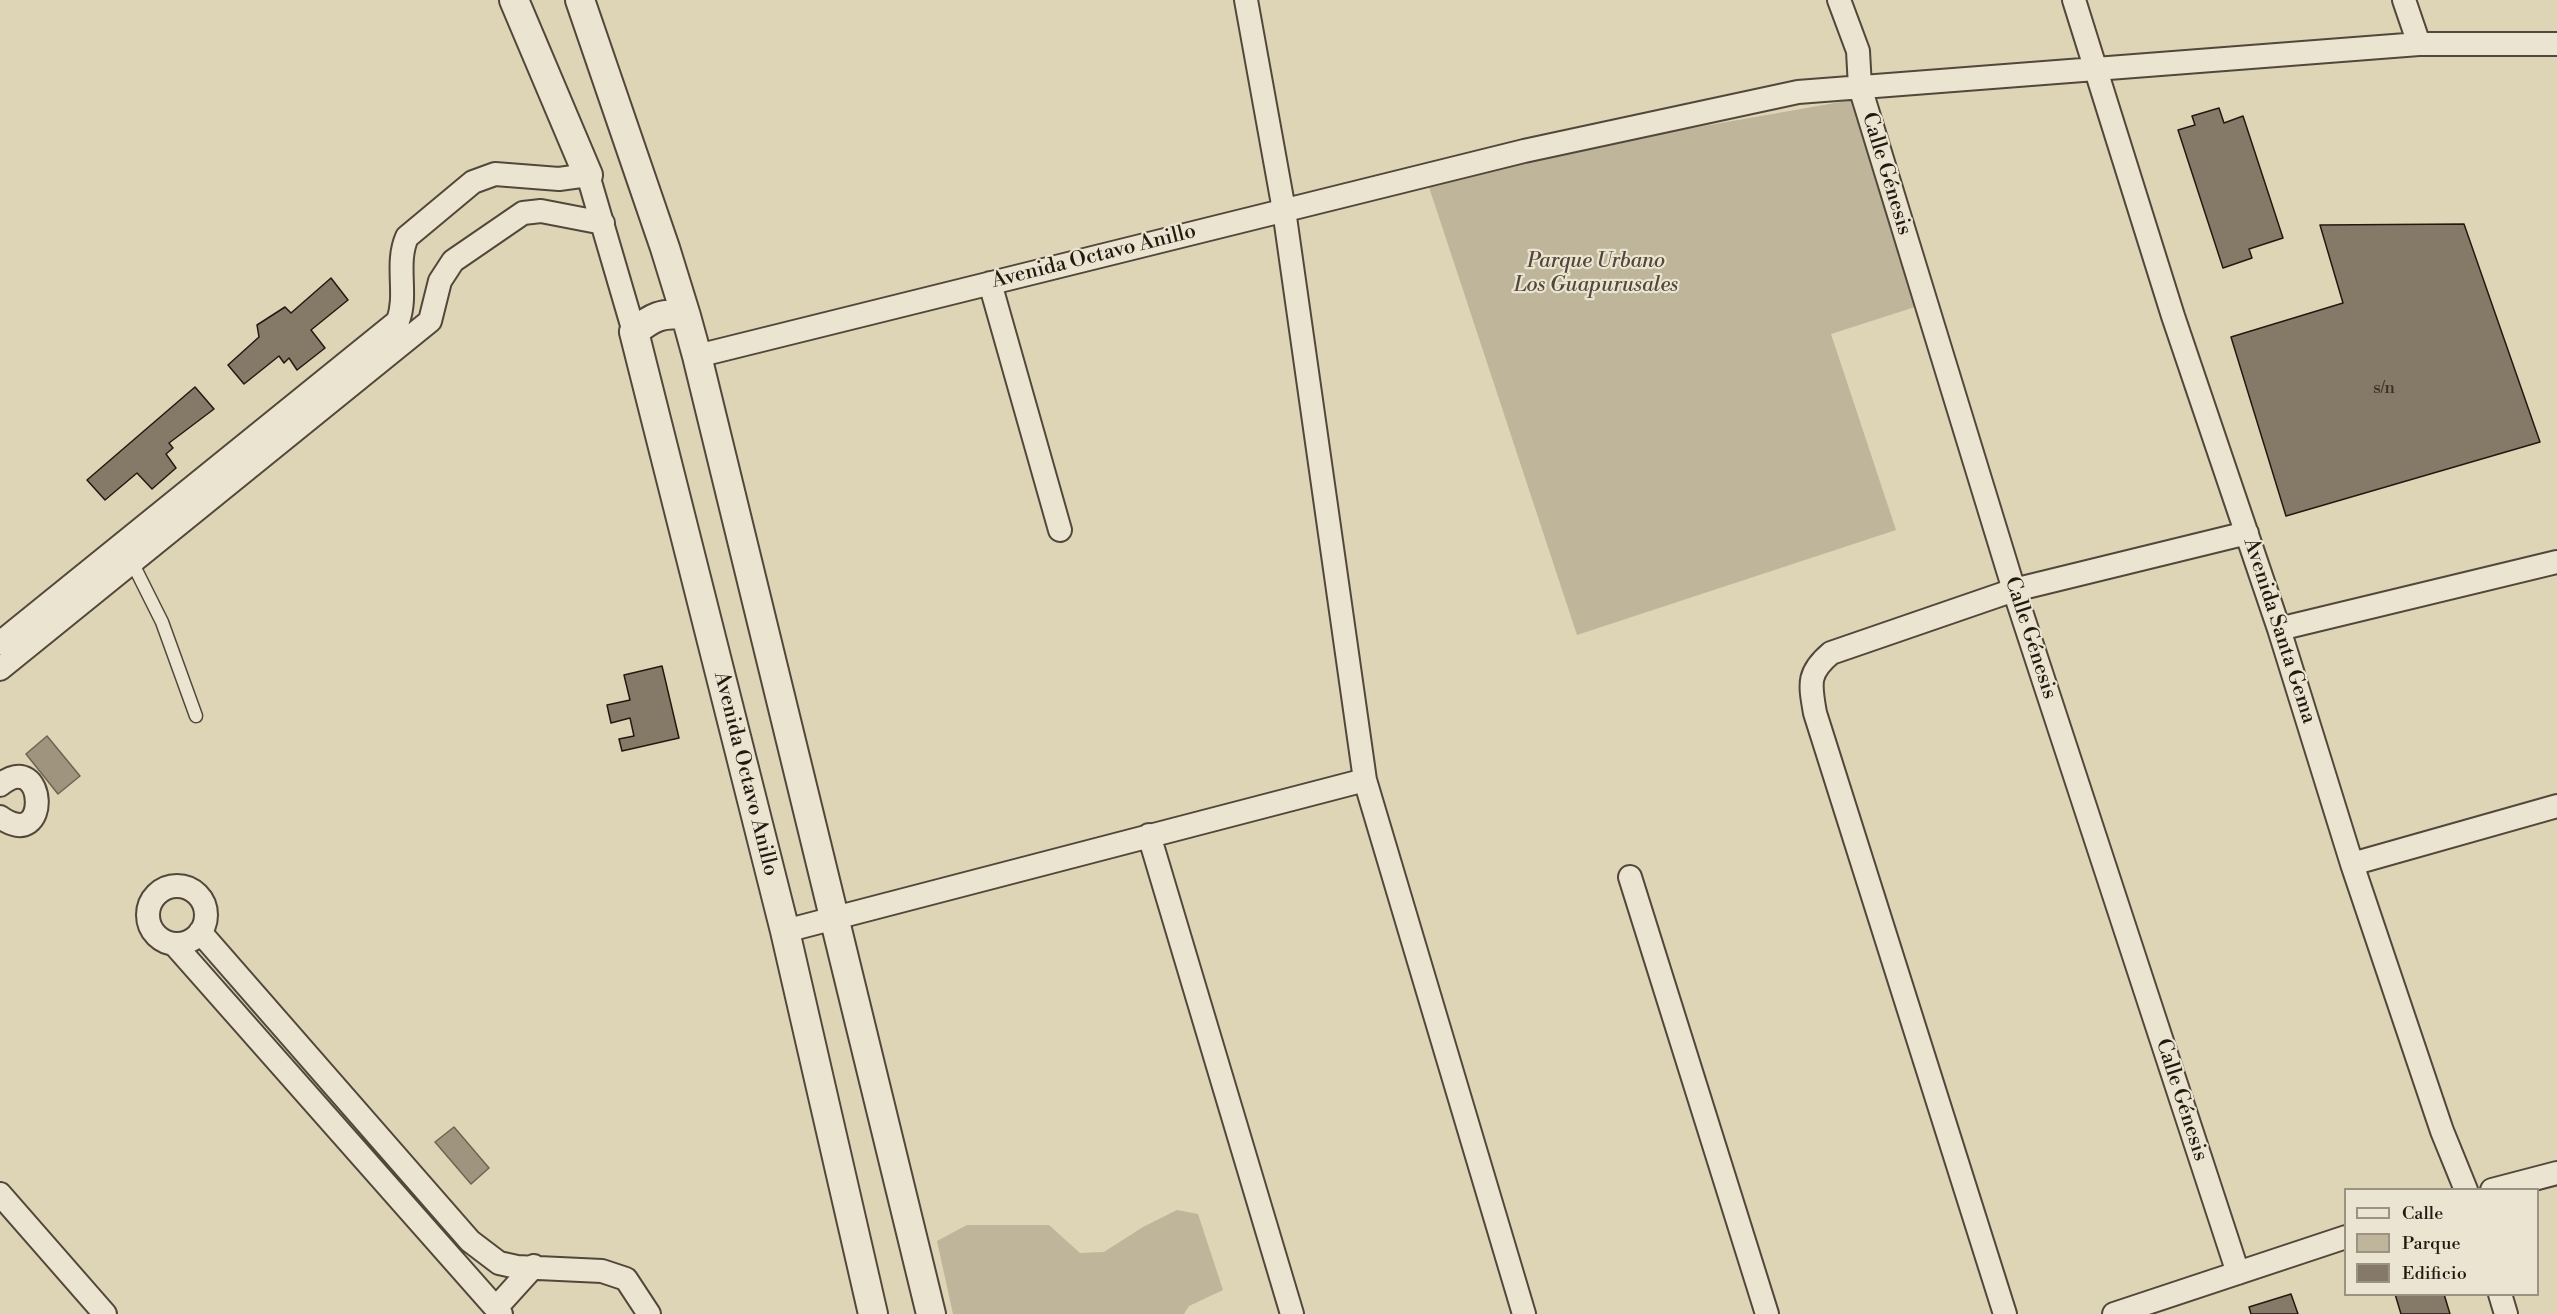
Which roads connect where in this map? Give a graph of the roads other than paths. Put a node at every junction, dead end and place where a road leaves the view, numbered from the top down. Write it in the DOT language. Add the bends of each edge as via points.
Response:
graph roads {
  1 [pos="514,0"];
  2 [pos="580,0"];
  3 [pos="1246,0"];
  4 [pos="1839,0"];
  5 [pos="2074,0"];
  6 [pos="2404,0"];
  7 [pos="2419,44"];
  8 [pos="2557,44"];
  9 [pos="2098,69"];
  10 [pos="1860,87"];
  11 [pos="588,175"];
  12 [pos="1284,210"];
  13 [pos="603,223"];
  14 [pos="990,283"];
  15 [pos="686,316"];
  16 [pos="634,332"];
  17 [pos="697,356"];
  18 [pos="1060,530"];
  19 [pos="2247,533"];
  20 [pos="132,562"];
  21 [pos="2557,562"];
  22 [pos="2014,590"];
  23 [pos="2279,629"];
  24 [pos="0,643"];
  25 [pos="0,669"];
  26 [pos="196,716"];
  27 [pos="3,780"];
  28 [pos="1365,780"];
  29 [pos="2557,806"];
  30 [pos="0,817"];
  31 [pos="1149,835"];
  32 [pos="2352,864"];
  33 [pos="1630,877"];
  34 [pos="834,919"];
  35 [pos="785,931"];
  36 [pos="200,932"];
  37 [pos="174,944"];
  38 [pos="2557,1173"];
  39 [pos="2465,1188"];
  40 [pos="2500,1188"];
  41 [pos="0,1194"];
  42 [pos="2344,1238"];
  43 [pos="534,1266"];
  44 [pos="2238,1273"];
  45 [pos="2501,1296"];
  46 [pos="499,1311"];
  47 [pos="105,1314"];
  48 [pos="649,1314"];
  49 [pos="873,1314"];
  50 [pos="931,1314"];
  51 [pos="1292,1314"];
  52 [pos="1524,1314"];
  53 [pos="1767,1314"];
  54 [pos="2005,1314"];
  55 [pos="2114,1314"];
  56 [pos="2506,1314"];
  1 -- 11 [label="street"];
  2 -- 15 [label="street"];
  3 -- 12 [label="street"];
  4 -- 10 [label="street, Calle Génesis" via="1858,51"];
  5 -- 9 [label="street, Avenida Santa Gema"];
  6 -- 7 [label="street"];
  7 -- 8 [label="street, Avenida Octavo Anillo"];
  7 -- 9 [label="street, Avenida Octavo Anillo"];
  9 -- 10 [label="street, Avenida Octavo Anillo"];
  9 -- 19 [label="street, Avenida Santa Gema" via="2173,316"];
  10 -- 12 [label="street, Avenida Octavo Anillo" via="1798,92 1524,151"];
  10 -- 22 [label="street, Calle Génesis"];
  11 -- 13 [label="street"];
  11 -- 24 [label="street" via="559,179 495,174 473,182 407,237 401,250 402,310 398,321"];
  12 -- 14 [label="street, Avenida Octavo Anillo"];
  12 -- 28 [label="street"];
  13 -- 16 [label="street"];
  13 -- 20 [label="street" via="541,211 523,213 453,261 440,281 430,321"];
  14 -- 17 [label="street, Avenida Octavo Anillo"];
  14 -- 18 [label="street"];
  15 -- 16 [label="street" via="662,314"];
  15 -- 17 [label="street"];
  16 -- 35 [label="street, Avenida Octavo Anillo"];
  17 -- 34 [label="street"];
  19 -- 22 [label="street"];
  19 -- 23 [label="street, Avenida Santa Gema"];
  20 -- 25 [label="street"];
  20 -- 26 [label="lane" via="162,622"];
  21 -- 23 [label="street"];
  22 -- 44 [label="street, Calle Génesis"];
  22 -- 54 [label="street" via="1831,653 1815,666 1810,689"];
  23 -- 32 [label="street, Avenida Santa Gema"];
  27 -- 30 [label="street" via="24,780 35,789 38,809 22,823 14,824"];
  28 -- 31 [label="street"];
  28 -- 52 [label="street"];
  29 -- 32 [label="street"];
  31 -- 34 [label="street"];
  31 -- 51 [label="street"];
  32 -- 39 [label="street, Avenida Santa Gema" via="2442,1131"];
  33 -- 53 [label="street"];
  34 -- 35 [label="street"];
  34 -- 50 [label="street"];
  35 -- 49 [label="street, Avenida Octavo Anillo"];
  36 -- 37 [label="street" via="193,939"];
  36 -- 37 [label="street" via="206,915 200,898 185,886 167,887 152,898 148,917 156,935"];
  36 -- 43 [label="street" via="470,1241 499,1263"];
  37 -- 46 [label="street"];
  38 -- 40 [label="street"];
  41 -- 47 [label="street"];
  42 -- 44 [label="street"];
  43 -- 46 [label="street"];
  43 -- 48 [label="street" via="602,1271 626,1279"];
  44 -- 55 [label="street"];
  45 -- 56 [label="street"];
}
